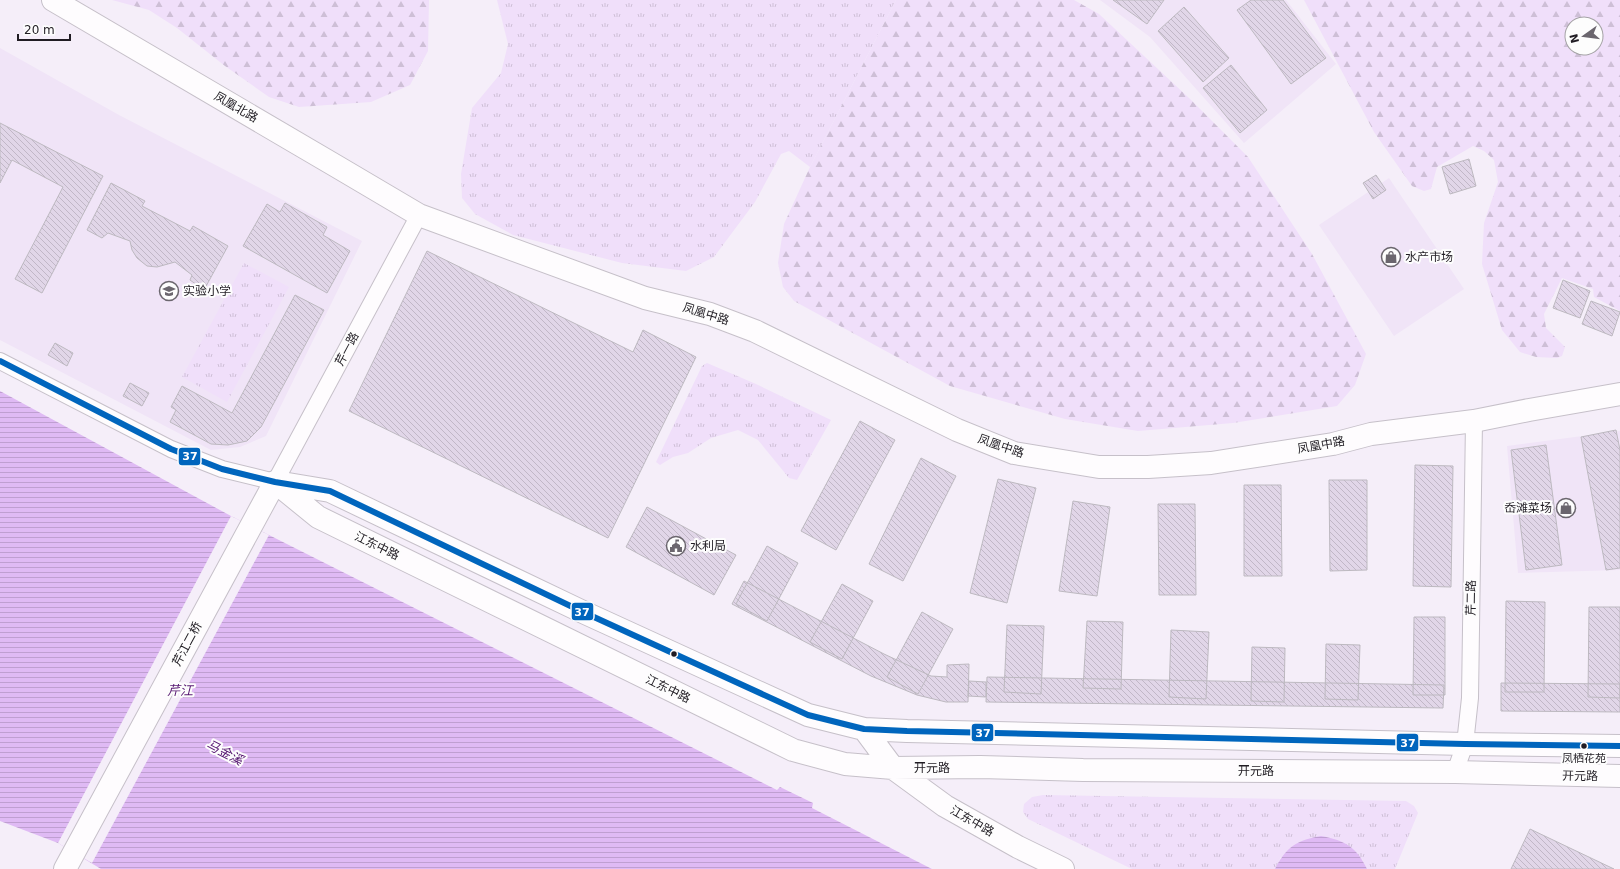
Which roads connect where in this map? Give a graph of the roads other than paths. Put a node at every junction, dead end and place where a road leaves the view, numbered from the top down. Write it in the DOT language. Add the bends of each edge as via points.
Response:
graph roads {
  1 [pos="53,0"];
  2 [pos="419,216"];
  3 [pos="0,361"];
  4 [pos="1620,394"];
  5 [pos="1474,421"];
  6 [pos="275,482"];
  7 [pos="864,729"];
  8 [pos="1465,744"];
  9 [pos="1620,746"];
  10 [pos="893,768"];
  11 [pos="1455,772"];
  12 [pos="1620,776"];
  13 [pos="65,869"];
  14 [pos="1063,869"];
  1 -- 2 [label="main road, 凤凰北路"];
  2 -- 5 [label="main road, 凤凰中路" via="645,298 710,314 755,331 918,412 1026,445 1074,454 1155,457 1215,452 1334,433 1372,434"];
  2 -- 6 [label="street, 芹一路"];
  3 -- 6 [label="street" via="170,449 222,470"];
  4 -- 5 [label="main road"];
  5 -- 8 [label="street, 芹二路" via="1470,698"];
  6 -- 7 [label="main road" via="330,491 583,612 808,715"];
  6 -- 10 [label="main road, 江东中路" via="318,517 793,750 845,764"];
  6 -- 13 [label="main road, 芹江二桥"];
  7 -- 8 [label="main road"];
  7 -- 10 [label="main road"];
  8 -- 9 [label="main road"];
  8 -- 11 [label="street, 芹二路"];
  10 -- 11 [label="main road, 开元路"];
  10 -- 14 [label="main road, 江东中路" via="945,806 1018,848"];
  11 -- 12 [label="main road, 开元路"];
}
